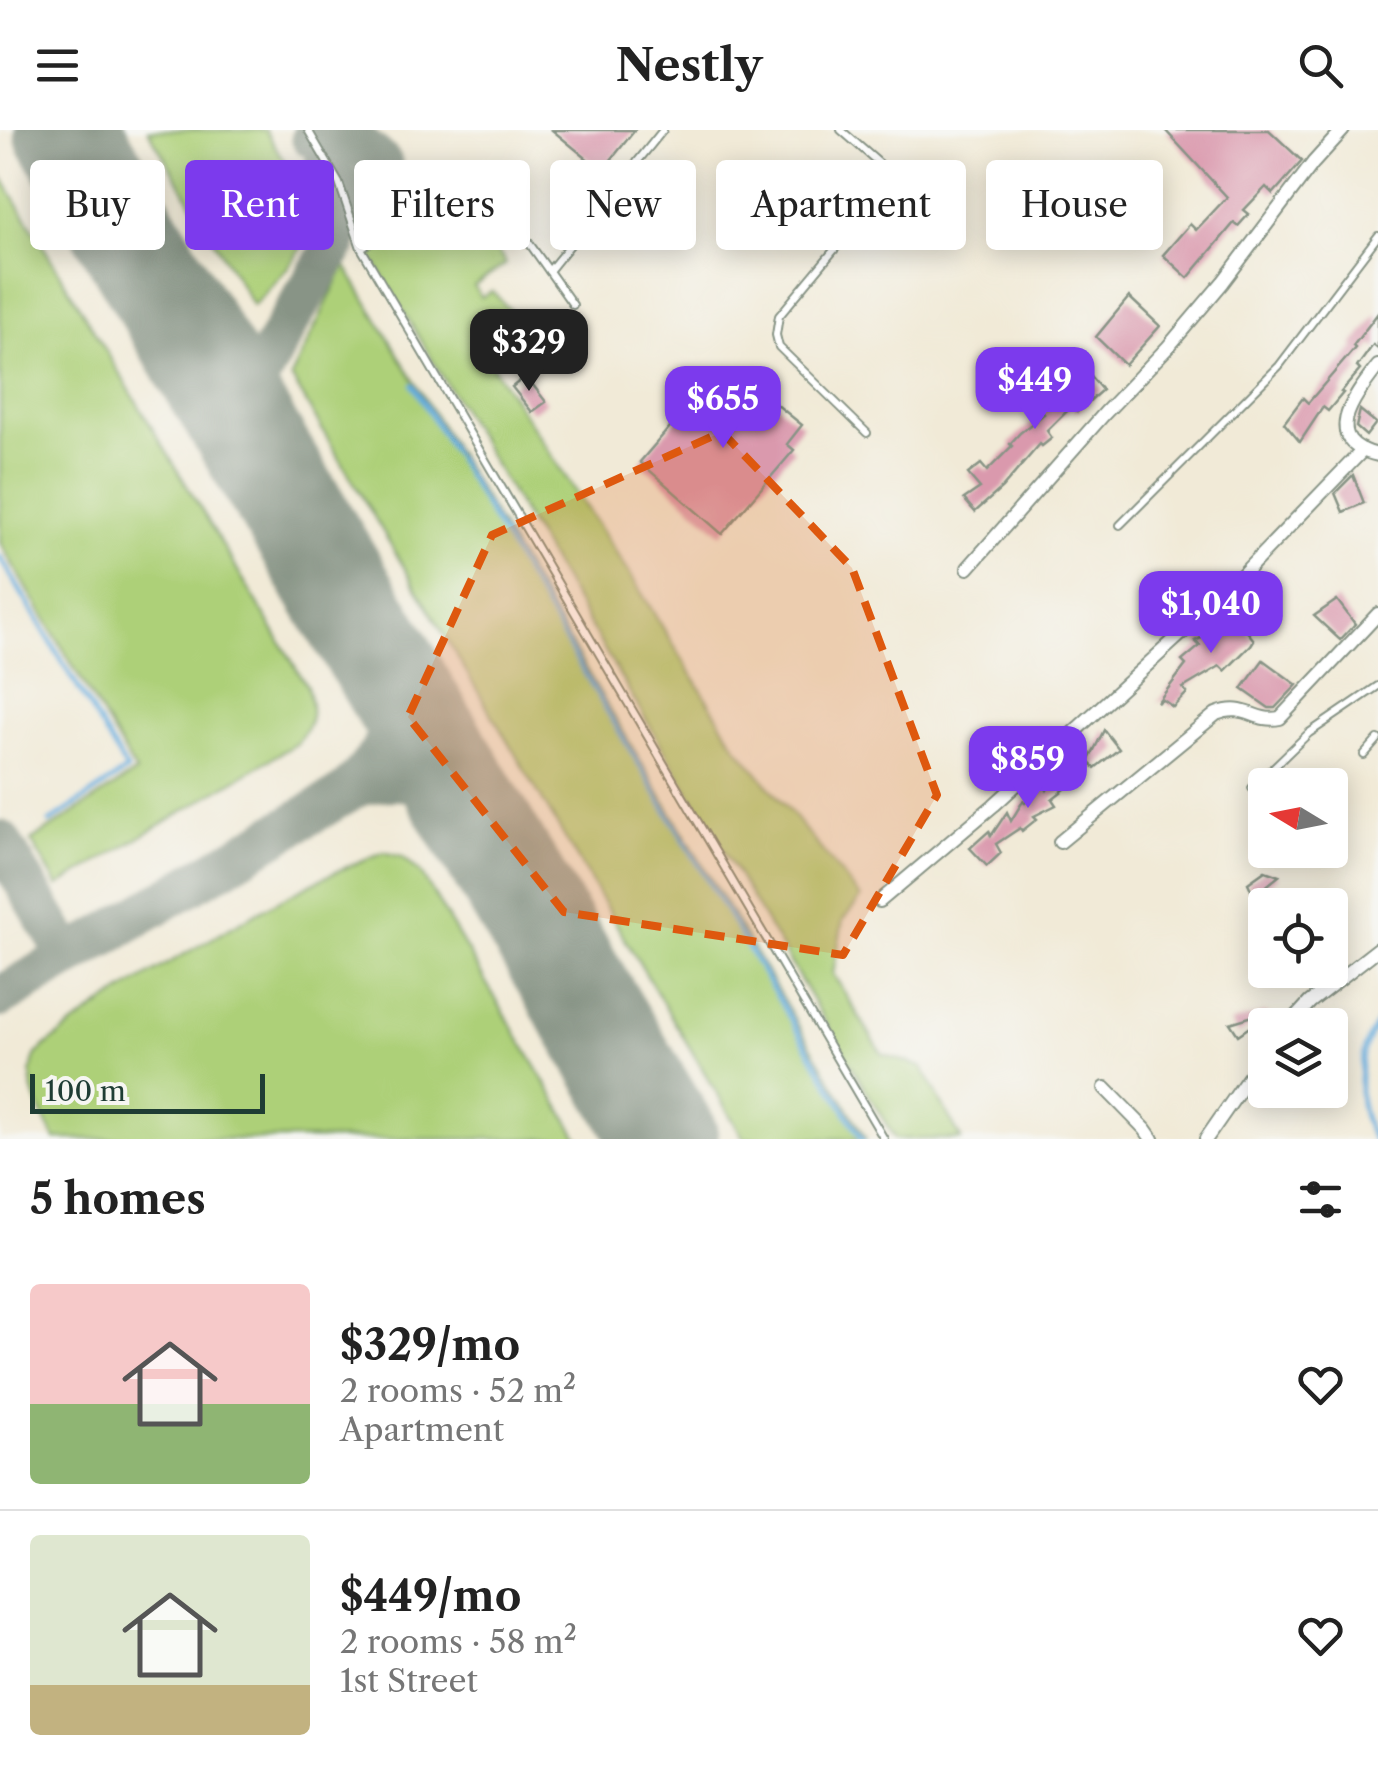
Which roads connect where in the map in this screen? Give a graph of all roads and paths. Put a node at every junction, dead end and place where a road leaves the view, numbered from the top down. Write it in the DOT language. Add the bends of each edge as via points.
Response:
graph roads {
  1 [pos="308,130"];
  2 [pos="663,130"];
  3 [pos="841,130"];
  4 [pos="1343,130"];
  5 [pos="354,225"];
  6 [pos="1378,236"];
  7 [pos="530,244"];
  8 [pos="363,250"];
  9 [pos="549,271"];
  10 [pos="574,305"];
  11 [pos="1378,366"];
  12 [pos="867,433"];
  13 [pos="1363,450"];
  14 [pos="1378,454"];
  15 [pos="1120,525"];
  16 [pos="968,568"];
  17 [pos="1378,614"];
  18 [pos="1378,686"];
  19 [pos="1378,739"];
  20 [pos="1364,755"];
  21 [pos="1273,768"];
  22 [pos="1060,842"];
  23 [pos="880,901"];
  24 [pos="1378,949"];
  25 [pos="1305,1008"];
  26 [pos="1248,1078"];
  27 [pos="1104,1088"];
  28 [pos="884,1139"];
  29 [pos="1152,1139"];
  30 [pos="1206,1139"];
  1 -- 5 [label="lane"];
  2 -- 9 [label="lane"];
  3 -- 12 [label="lane" via="896,177 779,316 776,335 778,347"];
  4 -- 16 [label="street" via="1168,347"];
  6 -- 15 [label="lane" via="1279,366"];
  7 -- 9 [label="lane"];
  8 -- 28 [label="lane"];
  9 -- 10 [label="lane"];
  11 -- 13 [label="street" via="1344,425"];
  13 -- 14 [label="street"];
  13 -- 23 [label="street" via="1217,601"];
  17 -- 22 [label="street" via="1280,718 1232,709 1216,714"];
  18 -- 21 [label="lane"];
  19 -- 20 [label="lane"];
  24 -- 25 [label="street"];
  26 -- 30 [label="street"];
  27 -- 29 [label="street"];
}
